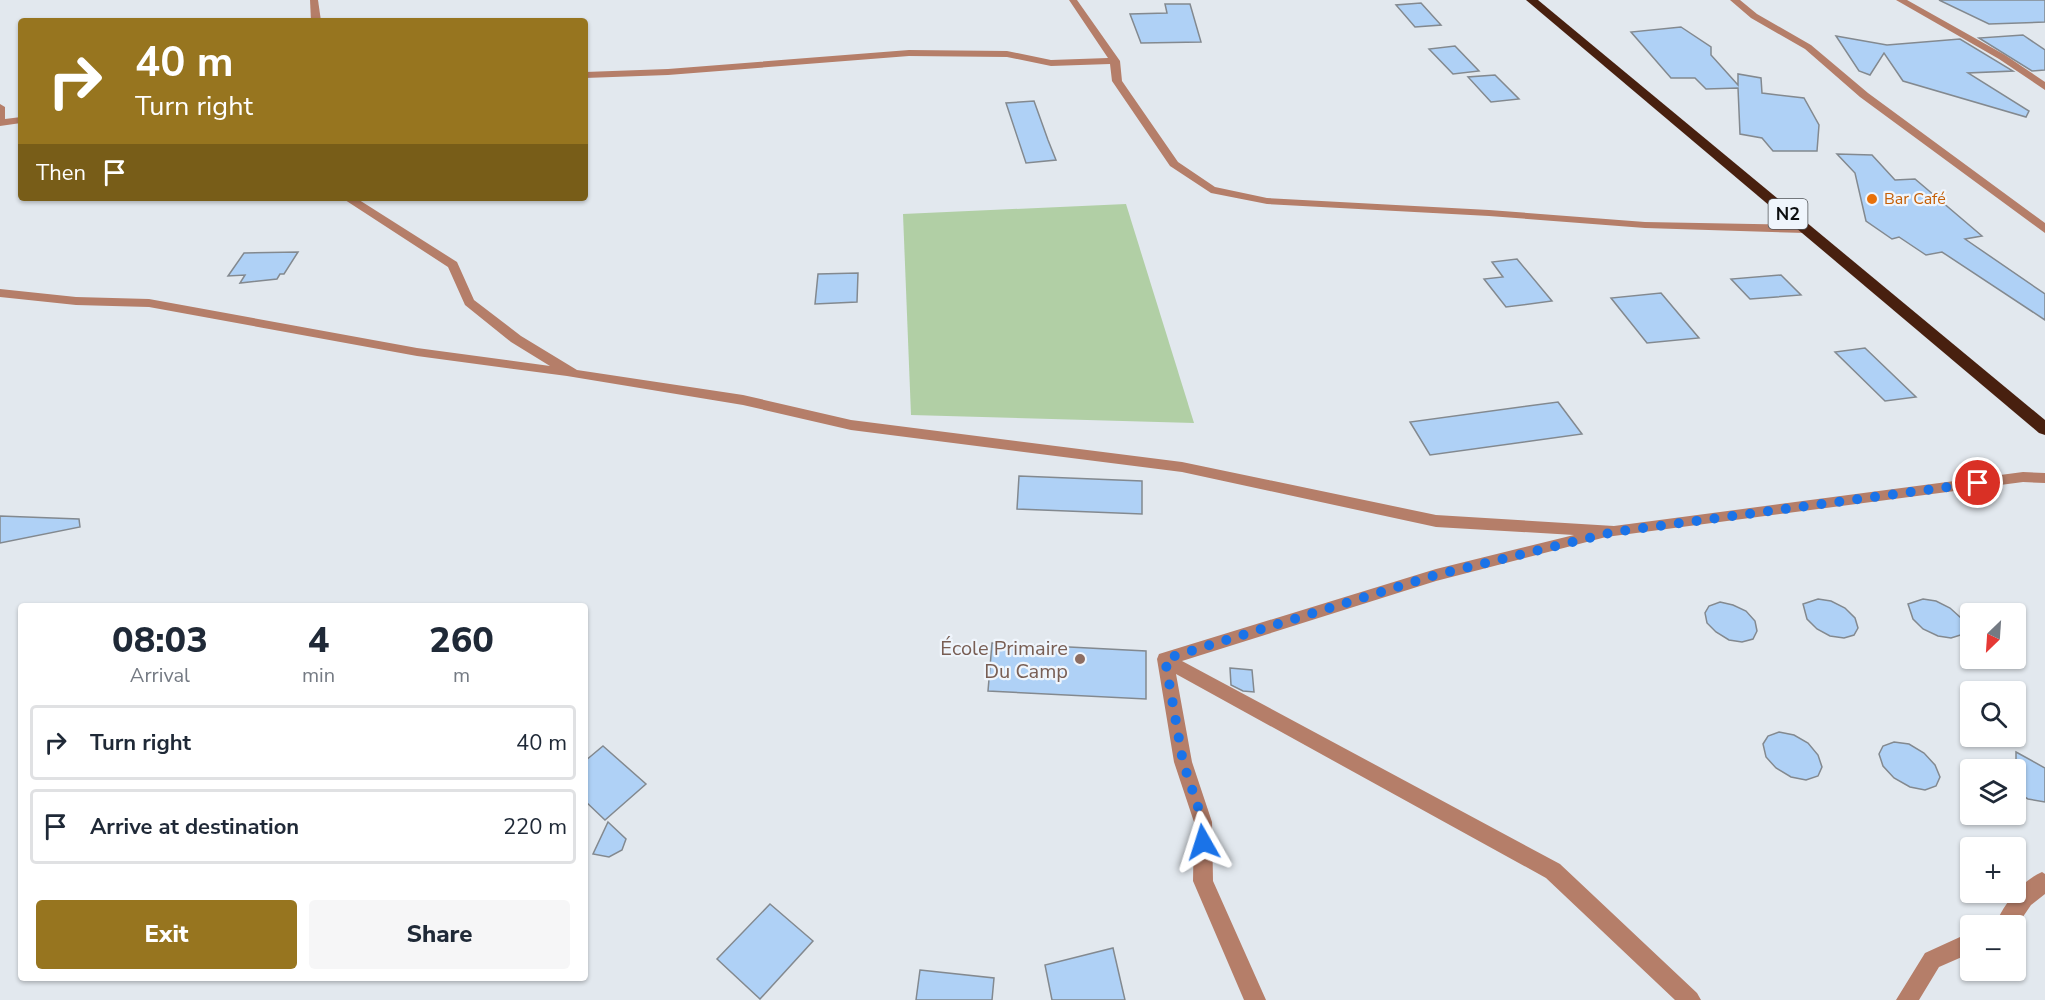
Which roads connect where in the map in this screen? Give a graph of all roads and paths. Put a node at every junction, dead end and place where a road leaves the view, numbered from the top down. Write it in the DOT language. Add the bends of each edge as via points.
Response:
graph roads {
  1 [pos="314,0"];
  2 [pos="1073,0"];
  3 [pos="1531,0"];
  4 [pos="1734,0"];
  5 [pos="1900,0"];
  6 [pos="316,18"];
  7 [pos="1115,61"];
  8 [pos="588,75"];
  9 [pos="2045,87"];
  10 [pos="0,107"];
  11 [pos="18,120"];
  12 [pos="0,123"];
  13 [pos="353,201"];
  14 [pos="1806,229"];
  15 [pos="2045,229"];
  16 [pos="0,293"];
  17 [pos="574,374"];
  18 [pos="2045,429"];
  19 [pos="2045,478"];
  20 [pos="1614,532"];
  21 [pos="1165,659"];
  22 [pos="2045,884"];
  23 [pos="2013,915"];
  24 [pos="1960,947"];
  25 [pos="1255,1000"];
  26 [pos="1690,1000"];
  27 [pos="1907,1000"];
  1 -- 6 [label="street"];
  2 -- 7 [label="street"];
  3 -- 14 [label="highway, N2"];
  4 -- 15 [label="street" via="1822,57 1864,95"];
  5 -- 9 [label="street" via="2002,57"];
  7 -- 8 [label="street" via="1051,63 1007,54 909,53"];
  7 -- 14 [label="street" via="1117,81 1174,164 1211,190 1267,201 1645,225"];
  10 -- 12 [label="street"];
  11 -- 12 [label="street"];
  13 -- 17 [label="street" via="453,265 469,302 516,339"];
  14 -- 18 [label="highway, N2"];
  16 -- 17 [label="street" via="149,303 417,352"];
  17 -- 20 [label="street" via="743,400 851,425 1182,467 1436,521"];
  19 -- 20 [label="street" via="2023,477"];
  20 -- 21 [label="street" via="1436,575"];
  21 -- 25 [label="street" via="1183,762 1203,822 1203,881"];
  21 -- 26 [label="street" via="1552,871"];
  22 -- 23 [label="street" via="2042,882 2024,898"];
  24 -- 27 [label="street" via="1932,960"];
}
